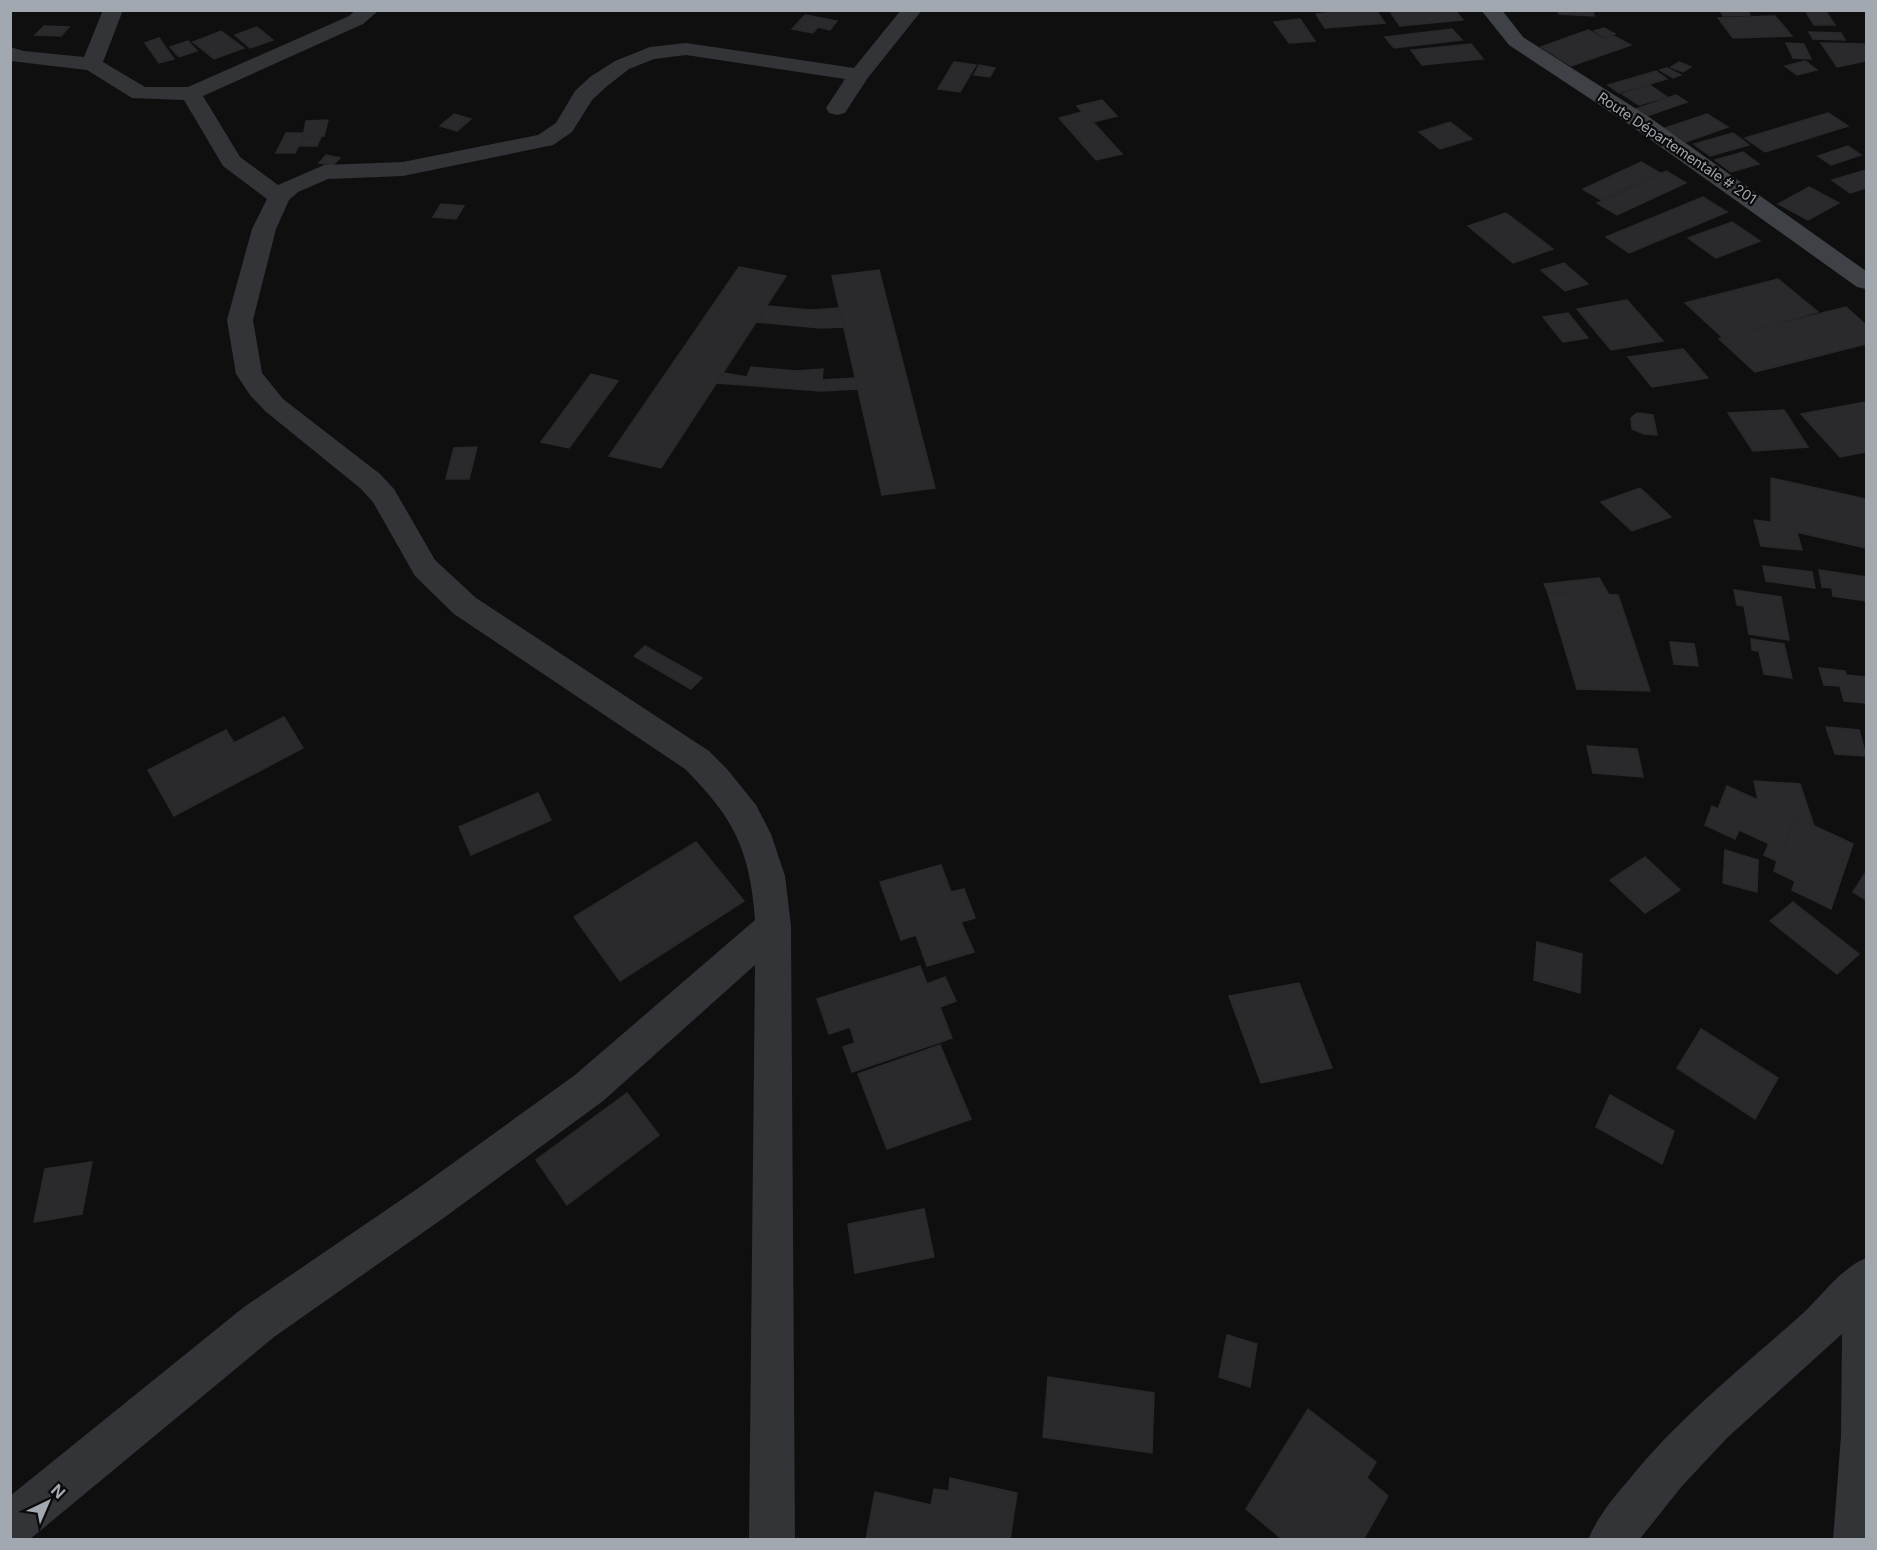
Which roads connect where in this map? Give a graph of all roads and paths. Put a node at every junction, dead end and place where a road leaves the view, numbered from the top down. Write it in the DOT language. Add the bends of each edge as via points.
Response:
graph roads {
  1 [pos="113,10"];
  2 [pos="369,10"];
  3 [pos="912,10"];
  4 [pos="1491,10"];
  5 [pos="10,53"];
  6 [pos="92,64"];
  7 [pos="859,75"];
  8 [pos="191,94"];
  9 [pos="837,108"];
  10 [pos="279,197"];
  11 [pos="1866,282"];
  12 [pos="773,926"];
  13 [pos="1865,1281"];
  14 [pos="10,1526"];
  15 [pos="772,1539"];
  16 [pos="1611,1539"];
  17 [pos="1856,1539"];
  1 -- 6 [label="street"];
  2 -- 8 [label="street" via="356,20"];
  3 -- 7 [label="street"];
  4 -- 11 [label="main road, Route Départementale # 201" via="1516,41 1641,122"];
  5 -- 6 [label="street"];
  6 -- 8 [label="street" via="140,93"];
  7 -- 9 [label="street"];
  7 -- 10 [label="street" via="686,49 650,54 622,65 598,82 583,96 564,127 545,140 403,169 324,172 290,187"];
  8 -- 10 [label="street" via="231,161"];
  10 -- 12 [label="street" via="264,229 240,320 249,374 259,389 290,419 370,481 384,496 425,568 465,606 697,760 714,776 741,808 757,836 767,867"];
  12 -- 14 [label="street" via="589,1088 259,1322"];
  12 -- 15 [label="street"];
  13 -- 16 [label="street" via="1835,1315 1728,1407 1638,1501"];
  13 -- 17 [label="street" via="1863,1436"];
}
